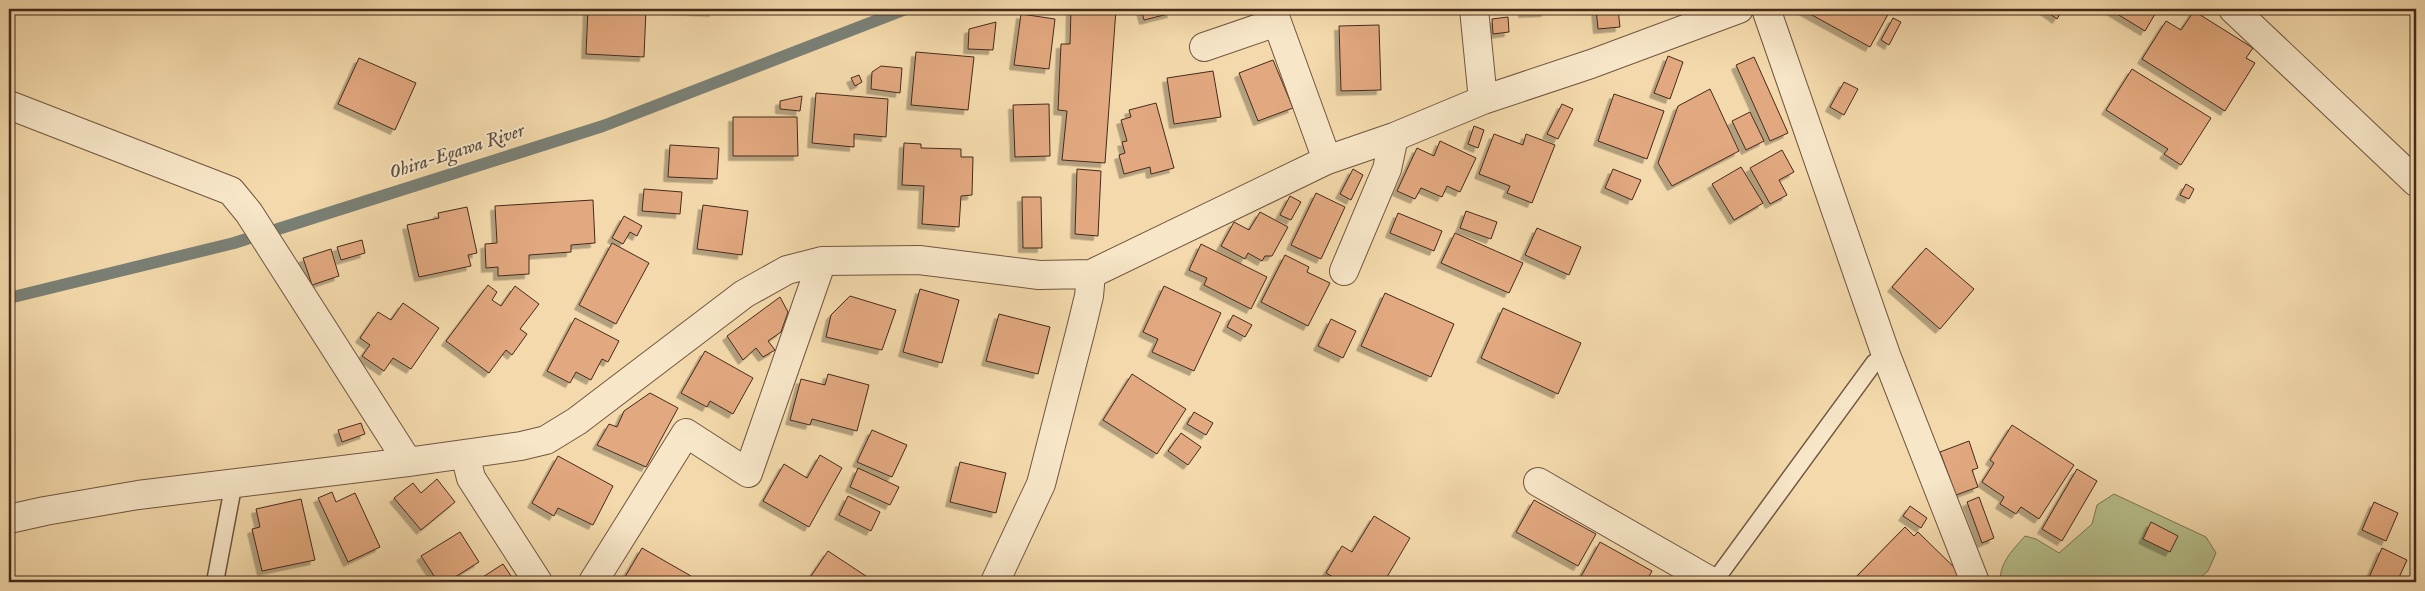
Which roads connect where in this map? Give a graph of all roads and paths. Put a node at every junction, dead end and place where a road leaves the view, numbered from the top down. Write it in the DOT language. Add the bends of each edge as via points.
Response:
graph roads {
  1 [pos="1474,9"];
  2 [pos="1739,9"];
  3 [pos="1766,9"];
  4 [pos="2233,9"];
  5 [pos="1204,48"];
  6 [pos="1483,100"];
  7 [pos="9,105"];
  8 [pos="1394,137"];
  9 [pos="1327,160"];
  10 [pos="2416,182"];
  11 [pos="822,260"];
  12 [pos="1344,271"];
  13 [pos="1091,274"];
  14 [pos="1886,355"];
  15 [pos="464,454"];
  16 [pos="408,462"];
  17 [pos="234,482"];
  18 [pos="1538,482"];
  19 [pos="9,519"];
  20 [pos="215,582"];
  21 [pos="538,582"];
  22 [pos="593,582"];
  23 [pos="995,582"];
  24 [pos="1713,582"];
  25 [pos="1973,582"];
  1 -- 6 [label="street"];
  2 -- 6 [label="street"];
  3 -- 14 [label="street"];
  4 -- 10 [label="street"];
  5 -- 9 [label="street" via="1277,22"];
  6 -- 8 [label="street"];
  7 -- 16 [label="street" via="231,191 249,213"];
  8 -- 9 [label="street"];
  8 -- 12 [label="street" via="1387,169"];
  9 -- 13 [label="street"];
  11 -- 13 [label="street" via="919,260 1039,275"];
  11 -- 15 [label="street" via="787,270 744,294 577,421 546,440"];
  11 -- 22 [label="street" via="748,473 686,433"];
  13 -- 23 [label="street" via="1082,329 1041,484"];
  14 -- 24 [label="lane" via="1874,363"];
  14 -- 25 [label="street"];
  15 -- 16 [label="street"];
  15 -- 21 [label="street" via="471,478"];
  16 -- 17 [label="street"];
  17 -- 19 [label="street" via="138,495"];
  17 -- 20 [label="lane"];
  18 -- 24 [label="street"];
}
